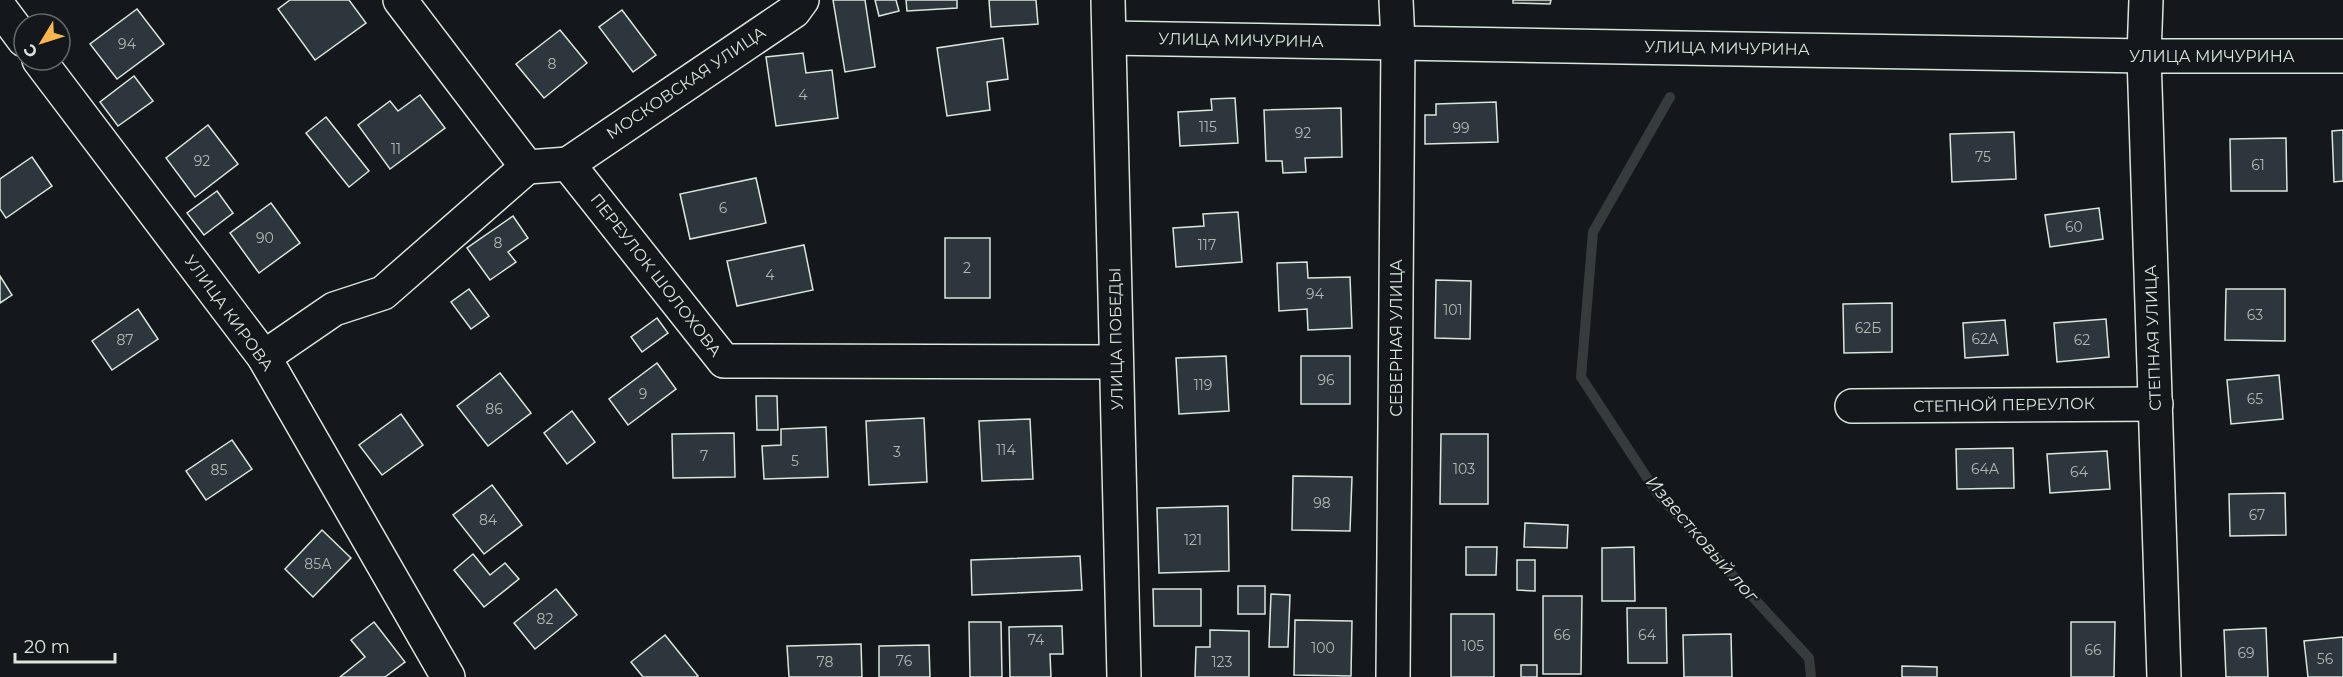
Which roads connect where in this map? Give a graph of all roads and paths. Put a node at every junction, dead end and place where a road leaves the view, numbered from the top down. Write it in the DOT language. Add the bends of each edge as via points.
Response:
graph roads {
  1 [pos="400,0"];
  2 [pos="802,0"];
  3 [pos="1108,0"];
  4 [pos="1396,0"];
  5 [pos="2146,0"];
  6 [pos="0,9"];
  7 [pos="12,24"];
  8 [pos="1110,38"];
  9 [pos="1398,42"];
  10 [pos="2144,56"];
  11 [pos="2343,56"];
  12 [pos="48,72"];
  13 [pos="568,164"];
  14 [pos="527,167"];
  15 [pos="264,357"];
  16 [pos="1116,363"];
  17 [pos="2156,404"];
  18 [pos="1852,406"];
  19 [pos="447,677"];
  20 [pos="1124,677"];
  21 [pos="1393,677"];
  22 [pos="2164,677"];
  1 -- 14 [label="street"];
  2 -- 13 [label="street, МОСКОВСКАЯ УЛИЦА" via="794,11"];
  3 -- 8 [label="street, УЛИЦА ПОБЕДЫ"];
  4 -- 9 [label="street, СЕВЕРНАЯ УЛИЦА"];
  5 -- 10 [label="street, СТЕПНАЯ УЛИЦА"];
  6 -- 7 [label="street"];
  8 -- 9 [label="street, УЛИЦА МИЧУРИНА"];
  8 -- 16 [label="street, УЛИЦА ПОБЕДЫ"];
  9 -- 10 [label="street, УЛИЦА МИЧУРИНА"];
  9 -- 21 [label="street, СЕВЕРНАЯ УЛИЦА"];
  10 -- 11 [label="street, УЛИЦА МИЧУРИНА"];
  10 -- 17 [label="street, СТЕПНАЯ УЛИЦА"];
  12 -- 15 [label="street, УЛИЦА КИРОВА"];
  13 -- 14 [label="street"];
  13 -- 16 [label="street, ПЕРЕУЛОК ШОЛОХОВА" via="724,361"];
  14 -- 15 [label="street" via="383,293 334,309"];
  15 -- 19 [label="street, УЛИЦА КИРОВА"];
  16 -- 20 [label="street, УЛИЦА ПОБЕДЫ"];
  17 -- 18 [label="street, СТЕПНОЙ ПЕРЕУЛОК"];
  17 -- 22 [label="street, СТЕПНАЯ УЛИЦА"];
}
